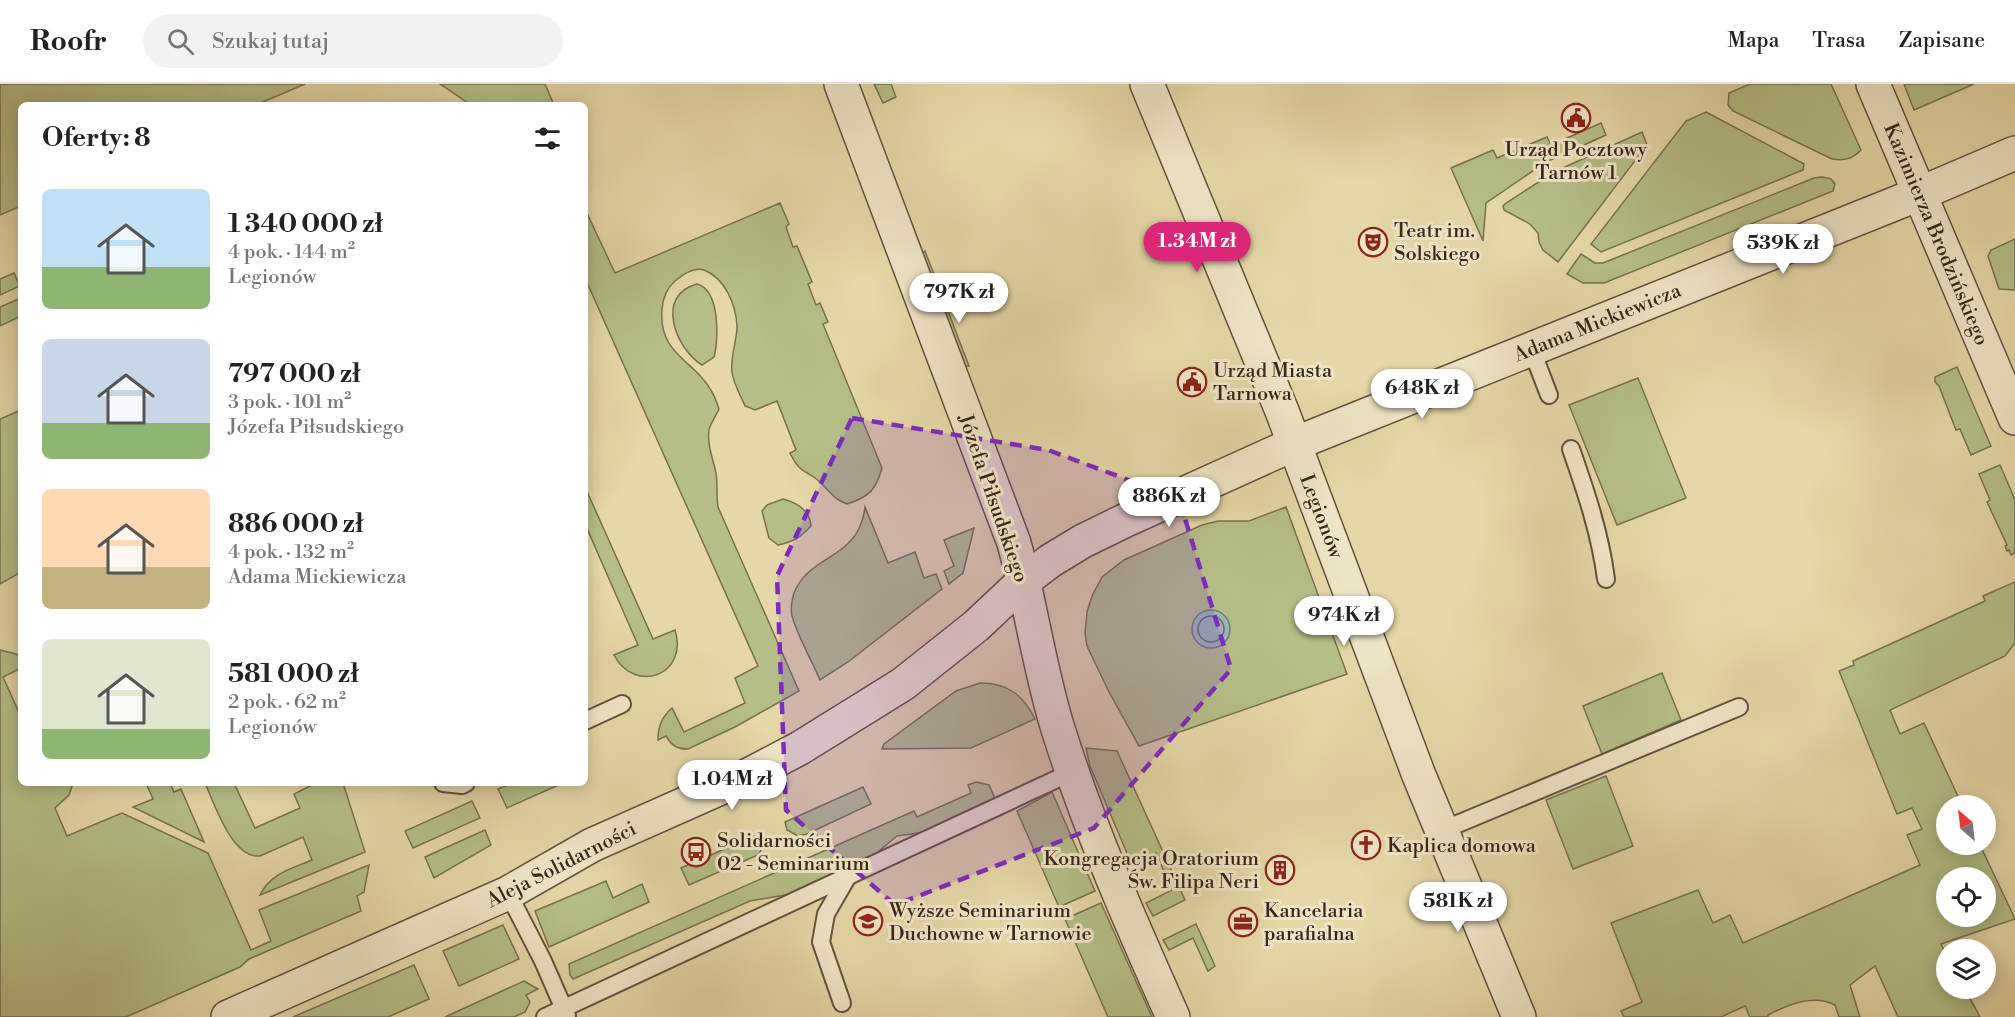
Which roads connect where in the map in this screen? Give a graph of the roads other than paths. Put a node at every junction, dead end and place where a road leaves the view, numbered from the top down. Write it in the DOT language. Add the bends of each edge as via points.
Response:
graph roads {
  1 [pos="841,84"];
  2 [pos="1147,84"];
  3 [pos="1873,84"];
  4 [pos="2015,153"];
  5 [pos="1918,194"];
  6 [pos="1531,348"];
  7 [pos="1550,395"];
  8 [pos="2015,418"];
  9 [pos="1294,444"];
  10 [pos="1571,449"];
  11 [pos="1606,579"];
  12 [pos="1024,581"];
  13 [pos="622,704"];
  14 [pos="1739,707"];
  15 [pos="588,720"];
  16 [pos="1072,772"];
  17 [pos="1443,830"];
  18 [pos="848,876"];
  19 [pos="508,893"];
  20 [pos="842,1003"];
  21 [pos="566,1012"];
  22 [pos="228,1017"];
  23 [pos="545,1017"];
  24 [pos="1173,1017"];
  25 [pos="1519,1017"];
  1 -- 12 [label="street, Józefa Piłsudskiego" via="1014,543"];
  2 -- 9 [label="street, Legionów"];
  3 -- 5 [label="street, Kazimierza Brodzińskiego"];
  4 -- 5 [label="street, Adama Mickiewicza"];
  5 -- 6 [label="street, Adama Mickiewicza"];
  5 -- 8 [label="street, Kazimierza Brodzińskiego"];
  6 -- 7 [label="lane"];
  6 -- 9 [label="street, Adama Mickiewicza"];
  9 -- 12 [label="street, Adama Mickiewicza" via="1083,541"];
  9 -- 17 [label="street, Legionów"];
  10 -- 11 [label="lane" via="1593,510"];
  12 -- 16 [label="street, Józefa Piłsudskiego" via="1042,673"];
  12 -- 19 [label="street, Aleja Solidarności" via="967,633 856,715 743,778 592,845"];
  13 -- 15 [label="lane"];
  14 -- 17 [label="lane"];
  16 -- 18 [label="lane"];
  16 -- 24 [label="street, Józefa Piłsudskiego"];
  17 -- 25 [label="street, Legionów"];
  18 -- 20 [label="lane" via="826,914 821,942"];
  18 -- 21 [label="lane"];
  19 -- 21 [label="lane"];
  19 -- 22 [label="street, Aleja Solidarności"];
  21 -- 23 [label="lane"];
}
